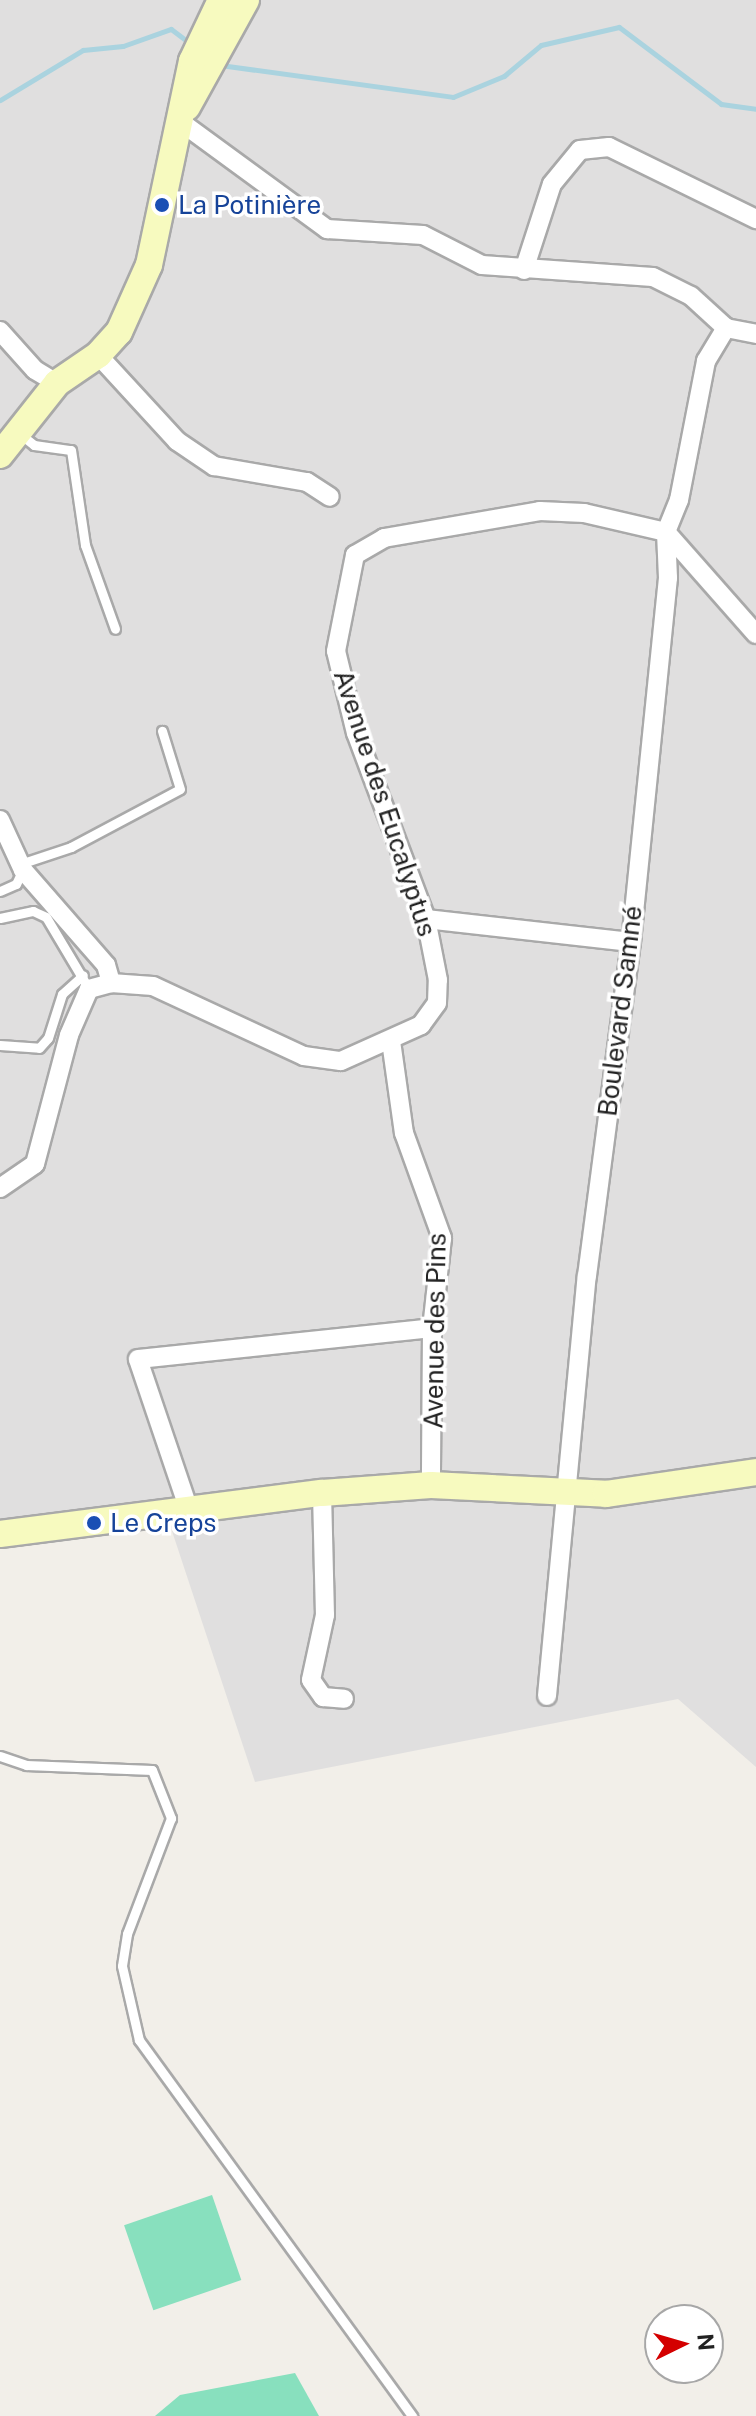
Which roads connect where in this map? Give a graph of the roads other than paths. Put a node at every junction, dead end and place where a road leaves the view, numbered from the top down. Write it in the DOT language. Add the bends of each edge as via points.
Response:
graph roads {
  1 [pos="221,0"];
  2 [pos="246,0"];
  3 [pos="178,120"];
  4 [pos="756,219"];
  5 [pos="524,270"];
  6 [pos="726,328"];
  7 [pos="0,331"];
  8 [pos="756,334"];
  9 [pos="98,355"];
  10 [pos="57,383"];
  11 [pos="20,434"];
  12 [pos="0,455"];
  13 [pos="330,497"];
  14 [pos="666,532"];
  15 [pos="115,629"];
  16 [pos="756,634"];
  17 [pos="162,731"];
  18 [pos="0,820"];
  19 [pos="21,867"];
  20 [pos="0,891"];
  21 [pos="0,918"];
  22 [pos="426,919"];
  23 [pos="631,942"];
  24 [pos="86,982"];
  25 [pos="111,983"];
  26 [pos="391,1041"];
  27 [pos="0,1045"];
  28 [pos="0,1188"];
  29 [pos="432,1328"];
  30 [pos="756,1472"];
  31 [pos="431,1485"];
  32 [pos="569,1491"];
  33 [pos="322,1493"];
  34 [pos="189,1510"];
  35 [pos="0,1534"];
  36 [pos="547,1696"];
  37 [pos="344,1699"];
  38 [pos="0,1756"];
  39 [pos="412,2416"];
  1 -- 3 [label="street" via="192,61"];
  2 -- 3 [label="street" via="210,72"];
  3 -- 5 [label="street" via="327,229 423,235 482,265"];
  3 -- 9 [label="street" via="149,265 119,332"];
  4 -- 5 [label="street" via="609,147 580,150 552,184"];
  5 -- 6 [label="street" via="653,277 691,296"];
  6 -- 8 [label="street"];
  6 -- 14 [label="street" via="700,376 679,500"];
  7 -- 10 [label="street" via="35,370"];
  9 -- 10 [label="street"];
  9 -- 13 [label="street" via="177,441 214,466 307,482"];
  10 -- 11 [label="street"];
  11 -- 12 [label="street"];
  11 -- 15 [label="lane" via="34,445 71,450 85,545"];
  14 -- 16 [label="street"];
  14 -- 22 [label="street, Avenue des Eucalyptus" via="584,513 540,511 384,538 355,555 336,651 356,733"];
  14 -- 23 [label="street, Boulevard Samné" via="668,578"];
  17 -- 19 [label="lane" via="180,789 71,847"];
  18 -- 19 [label="street"];
  19 -- 20 [label="lane" via="16,884"];
  19 -- 25 [label="street" via="106,965"];
  21 -- 24 [label="lane" via="33,911 46,917"];
  22 -- 23 [label="street"];
  22 -- 26 [label="street, Avenue des Eucalyptus" via="437,1003 421,1025"];
  23 -- 32 [label="street, Boulevard Samné" via="589,1261"];
  24 -- 25 [label="street, Avenue des Eucalyptus"];
  24 -- 27 [label="lane" via="62,994 48,1038 39,1048"];
  24 -- 28 [label="street" via="35,1164"];
  25 -- 26 [label="street, Avenue des Eucalyptus" via="153,986 304,1056 341,1061"];
  26 -- 29 [label="street, Avenue des Pins" via="404,1133 442,1238"];
  29 -- 31 [label="street, Avenue des Pins"];
  29 -- 34 [label="street" via="138,1359"];
  30 -- 32 [label="street" via="606,1494"];
  31 -- 32 [label="street"];
  31 -- 33 [label="street"];
  32 -- 36 [label="street, Boulevard Samné"];
  33 -- 34 [label="street"];
  33 -- 37 [label="street" via="325,1615 311,1680 323,1697"];
  34 -- 35 [label="street"];
  38 -- 39 [label="lane" via="26,1765 152,1770 171,1818 127,1934 122,1966 139,2040"];
}
